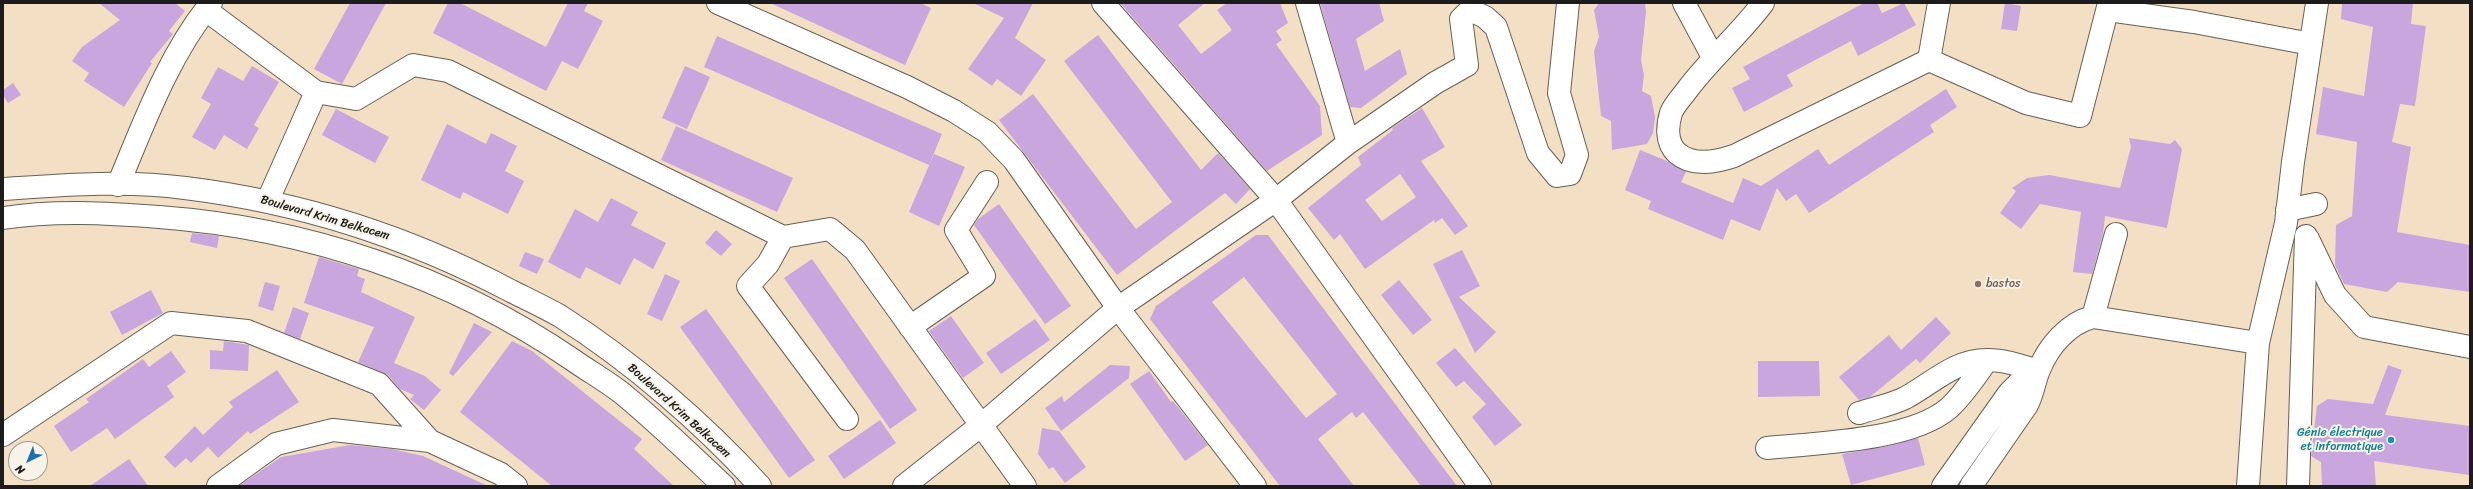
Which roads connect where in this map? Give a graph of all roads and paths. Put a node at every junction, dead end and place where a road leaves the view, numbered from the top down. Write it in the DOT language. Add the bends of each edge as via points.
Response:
graph roads {
  1 [pos="718,3"];
  2 [pos="1103,3"];
  3 [pos="1307,3"];
  4 [pos="1568,3"];
  5 [pos="1684,3"];
  6 [pos="1763,3"];
  7 [pos="1939,3"];
  8 [pos="2317,3"];
  9 [pos="209,6"];
  10 [pos="2108,6"];
  11 [pos="2311,44"];
  12 [pos="1713,57"];
  13 [pos="1929,60"];
  14 [pos="316,92"];
  15 [pos="1348,143"];
  16 [pos="987,182"];
  17 [pos="118,185"];
  18 [pos="3,189"];
  19 [pos="268,200"];
  20 [pos="1276,200"];
  21 [pos="2316,204"];
  22 [pos="2286,216"];
  23 [pos="3,218"];
  24 [pos="2116,234"];
  25 [pos="2306,236"];
  26 [pos="783,237"];
  27 [pos="1118,308"];
  28 [pos="2093,317"];
  29 [pos="910,328"];
  30 [pos="2258,343"];
  31 [pos="2470,347"];
  32 [pos="1987,360"];
  33 [pos="2038,371"];
  34 [pos="1859,413"];
  35 [pos="847,419"];
  36 [pos="980,426"];
  37 [pos="3,435"];
  38 [pos="430,441"];
  39 [pos="1767,448"];
  40 [pos="218,486"];
  41 [pos="516,486"];
  42 [pos="724,486"];
  43 [pos="760,486"];
  44 [pos="904,486"];
  45 [pos="1026,486"];
  46 [pos="1255,486"];
  47 [pos="1480,486"];
  48 [pos="1943,486"];
  49 [pos="1971,486"];
  50 [pos="2248,486"];
  51 [pos="2298,486"];
  1 -- 27 [label="street" via="907,87 954,111 987,132 1014,160"];
  2 -- 20 [label="street"];
  3 -- 15 [label="street"];
  4 -- 15 [label="street" via="1559,93 1577,155 1570,174 1558,176 1538,153 1496,27 1485,16 1470,10 1461,19 1466,65 1435,83"];
  5 -- 12 [label="street"];
  6 -- 12 [label="street" via="1753,17"];
  7 -- 13 [label="street"];
  8 -- 11 [label="street"];
  9 -- 14 [label="street"];
  9 -- 17 [label="street" via="179,51 156,94"];
  10 -- 11 [label="street"];
  10 -- 13 [label="street" via="2080,116 2026,103"];
  11 -- 22 [label="street"];
  12 -- 13 [label="street" via="1671,112 1668,134 1672,148 1681,156 1699,162 1716,162 1734,156"];
  14 -- 19 [label="street"];
  14 -- 26 [label="street" via="356,99 413,65 448,71"];
  15 -- 20 [label="street"];
  16 -- 29 [label="street" via="956,230 984,276"];
  17 -- 18 [label="street, Boulevard Krim Belkacem" via="81,183"];
  17 -- 19 [label="street, Boulevard Krim Belkacem" via="183,187"];
  19 -- 43 [label="street, Boulevard Krim Belkacem" via="379,231 464,266 559,316 639,372"];
  20 -- 27 [label="street"];
  20 -- 47 [label="street"];
  21 -- 22 [label="street"];
  22 -- 25 [label="street"];
  22 -- 30 [label="street"];
  23 -- 42 [label="street" via="26,214 96,213 200,220 288,235 377,261 468,298 546,342 622,394"];
  24 -- 28 [label="street"];
  25 -- 31 [label="street" via="2335,295 2364,327"];
  25 -- 51 [label="street"];
  26 -- 29 [label="street" via="830,229 842,237"];
  26 -- 35 [label="street" via="768,264 748,286"];
  27 -- 36 [label="street"];
  27 -- 46 [label="street"];
  28 -- 30 [label="street"];
  28 -- 33 [label="street" via="2071,326 2049,352"];
  29 -- 36 [label="street"];
  30 -- 50 [label="street"];
  32 -- 33 [label="street" via="2007,362"];
  32 -- 34 [label="street" via="1966,363 1948,370 1905,398"];
  32 -- 39 [label="street" via="1961,395 1932,419 1869,437"];
  33 -- 48 [label="street" via="2022,380 2010,393"];
  33 -- 49 [label="street" via="2032,395"];
  36 -- 44 [label="street"];
  36 -- 45 [label="street"];
  37 -- 38 [label="street" via="171,323 248,331 379,384"];
  38 -- 40 [label="street" via="333,430 276,444"];
  38 -- 41 [label="street" via="500,474"];
}
